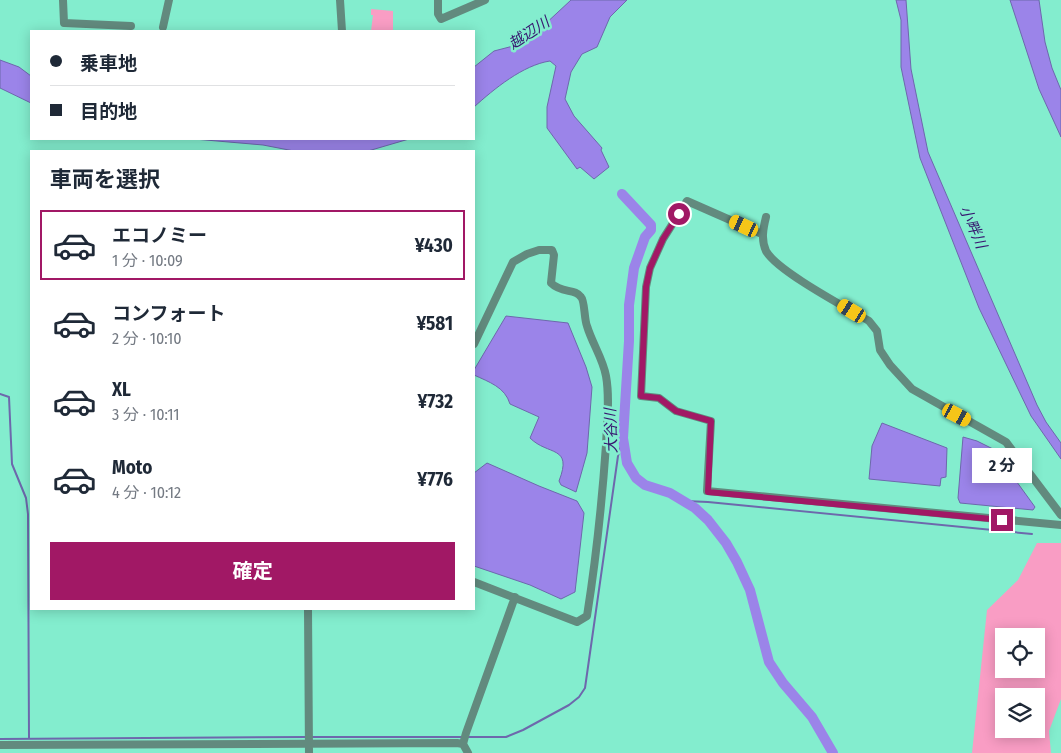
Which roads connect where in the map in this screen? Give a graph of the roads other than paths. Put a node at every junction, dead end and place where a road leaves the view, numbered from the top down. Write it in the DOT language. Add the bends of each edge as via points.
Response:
graph roads {
  1 [pos="63,0"];
  2 [pos="170,0"];
  3 [pos="340,0"];
  4 [pos="438,0"];
  5 [pos="485,0"];
  6 [pos="131,26"];
  7 [pos="163,27"];
  8 [pos="342,30"];
  9 [pos="766,217"];
  10 [pos="762,234"];
  11 [pos="475,342"];
  12 [pos="1061,515"];
  13 [pos="1061,525"];
  14 [pos="475,582"];
  15 [pos="514,597"];
  16 [pos="308,610"];
  17 [pos="122,744"];
  18 [pos="309,744"];
  19 [pos="463,744"];
  20 [pos="0,745"];
  21 [pos="122,753"];
  22 [pos="309,753"];
  23 [pos="468,753"];
  1 -- 6 [label="street" via="64,23"];
  2 -- 7 [label="street"];
  3 -- 8 [label="street"];
  4 -- 5 [label="street" via="441,19"];
  9 -- 10 [label="street"];
  10 -- 12 [label="street" via="766,251 779,266 869,321 877,330 880,350 912,389 1006,442"];
  10 -- 13 [label="street" via="687,201 663,239 650,268 646,287 641,396 659,398 676,411 711,421 708,492"];
  11 -- 15 [label="street" via="513,262 539,250 552,250 551,283 563,291 580,294 587,326 606,373 604,479 587,616 577,622"];
  14 -- 15 [label="street"];
  15 -- 19 [label="street"];
  16 -- 18 [label="street"];
  17 -- 18 [label="street"];
  17 -- 20 [label="street"];
  17 -- 21 [label="street"];
  18 -- 19 [label="street"];
  18 -- 22 [label="street"];
  19 -- 23 [label="street"];
}
